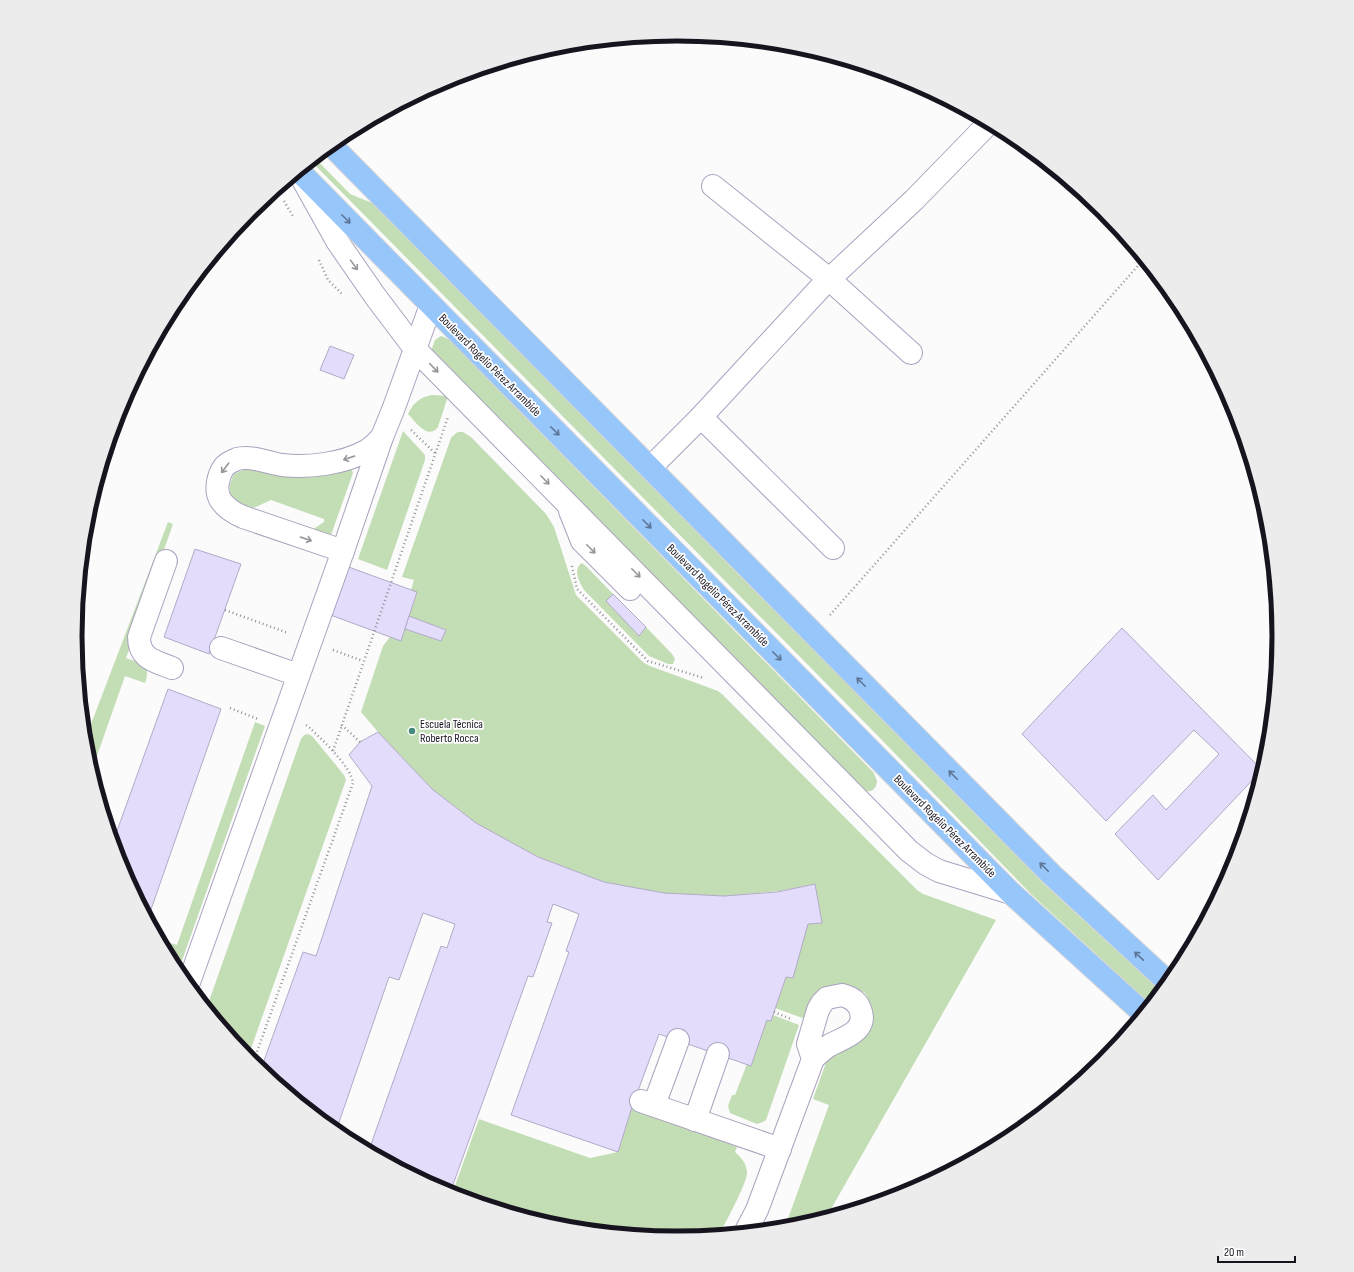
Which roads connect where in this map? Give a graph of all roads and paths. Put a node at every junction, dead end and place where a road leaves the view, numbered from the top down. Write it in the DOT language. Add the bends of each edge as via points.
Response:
graph roads {
  1 [pos="985,128"];
  2 [pos="335,149"];
  3 [pos="325,157"];
  4 [pos="302,175"];
  5 [pos="301,176"];
  6 [pos="713,186"];
  7 [pos="284,202"];
  8 [pos="389,204"];
  9 [pos="296,220"];
  10 [pos="318,260"];
  11 [pos="1140,263"];
  12 [pos="829,279"];
  13 [pos="347,300"];
  14 [pos="431,305"];
  15 [pos="415,348"];
  16 [pos="911,353"];
  17 [pos="449,412"];
  18 [pos="701,417"];
  19 [pos="409,427"];
  20 [pos="382,437"];
  21 [pos="435,453"];
  22 [pos="650,468"];
  23 [pos="833,548"];
  24 [pos="343,551"];
  25 [pos="166,561"];
  26 [pos="572,565"];
  27 [pos="225,610"];
  28 [pos="289,634"];
  29 [pos="813,634"];
  30 [pos="221,648"];
  31 [pos="330,649"];
  32 [pos="363,661"];
  33 [pos="172,668"];
  34 [pos="298,675"];
  35 [pos="709,680"];
  36 [pos="230,708"];
  37 [pos="262,720"];
  38 [pos="342,725"];
  39 [pos="302,726"];
  40 [pos="360,742"];
  41 [pos="333,751"];
  42 [pos="1010,893"];
  43 [pos="190,978"];
  44 [pos="1164,978"];
  45 [pos="1139,1010"];
  46 [pos="774,1012"];
  47 [pos="792,1019"];
  48 [pos="678,1040"];
  49 [pos="718,1054"];
  50 [pos="255,1056"];
  51 [pos="812,1059"];
  52 [pos="695,1120"];
  53 [pos="780,1149"];
  54 [pos="748,1227"];
  1 -- 12 [label="lane" via="914,200"];
  2 -- 8 [label="main road"];
  3 -- 8 [label="main road" via="351,184"];
  4 -- 14 [label="main road, Boulevard Rogelio Pérez Arrambide, one-way"];
  5 -- 15 [label="lane, one-way" via="337,241"];
  6 -- 12 [label="lane"];
  7 -- 9 [label="path"];
  8 -- 22 [label="main road"];
  10 -- 13 [label="path" via="328,280"];
  11 -- 29 [label="path"];
  12 -- 16 [label="lane"];
  12 -- 18 [label="lane"];
  14 -- 15 [label="lane"];
  14 -- 42 [label="main road, Boulevard Rogelio Pérez Arrambide, one-way"];
  15 -- 20 [label="lane"];
  15 -- 42 [label="lane, one-way" via="909,851 938,871"];
  17 -- 21 [label="path"];
  18 -- 22 [label="lane"];
  18 -- 23 [label="lane"];
  19 -- 21 [label="path"];
  20 -- 24 [label="lane"];
  20 -- 24 [label="lane, one-way" via="365,451 330,463 282,465 246,458 230,462 224,466 220,475 218,495 233,512"];
  21 -- 32 [label="path"];
  22 -- 29 [label="main road"];
  24 -- 34 [label="lane"];
  25 -- 33 [label="lane" via="139,637 139,646 146,656"];
  26 -- 35 [label="path" via="577,589 648,661"];
  27 -- 28 [label="path"];
  44 -- 29 [label="main road, one-way" via="1052,875"];
  30 -- 34 [label="lane"];
  31 -- 32 [label="path"];
  32 -- 38 [label="path"];
  34 -- 43 [label="lane"];
  36 -- 37 [label="path"];
  38 -- 40 [label="path"];
  38 -- 41 [label="path"];
  39 -- 41 [label="path" via="310,728"];
  41 -- 50 [label="path" via="352,776 352,789"];
  42 -- 45 [label="main road, Boulevard Rogelio Pérez Arrambide"];
  46 -- 47 [label="path"];
  48 -- 52 [label="lane" via="648,1103"];
  49 -- 52 [label="lane"];
  51 -- 53 [label="lane"];
  52 -- 53 [label="lane"];
  53 -- 54 [label="lane"];
}
